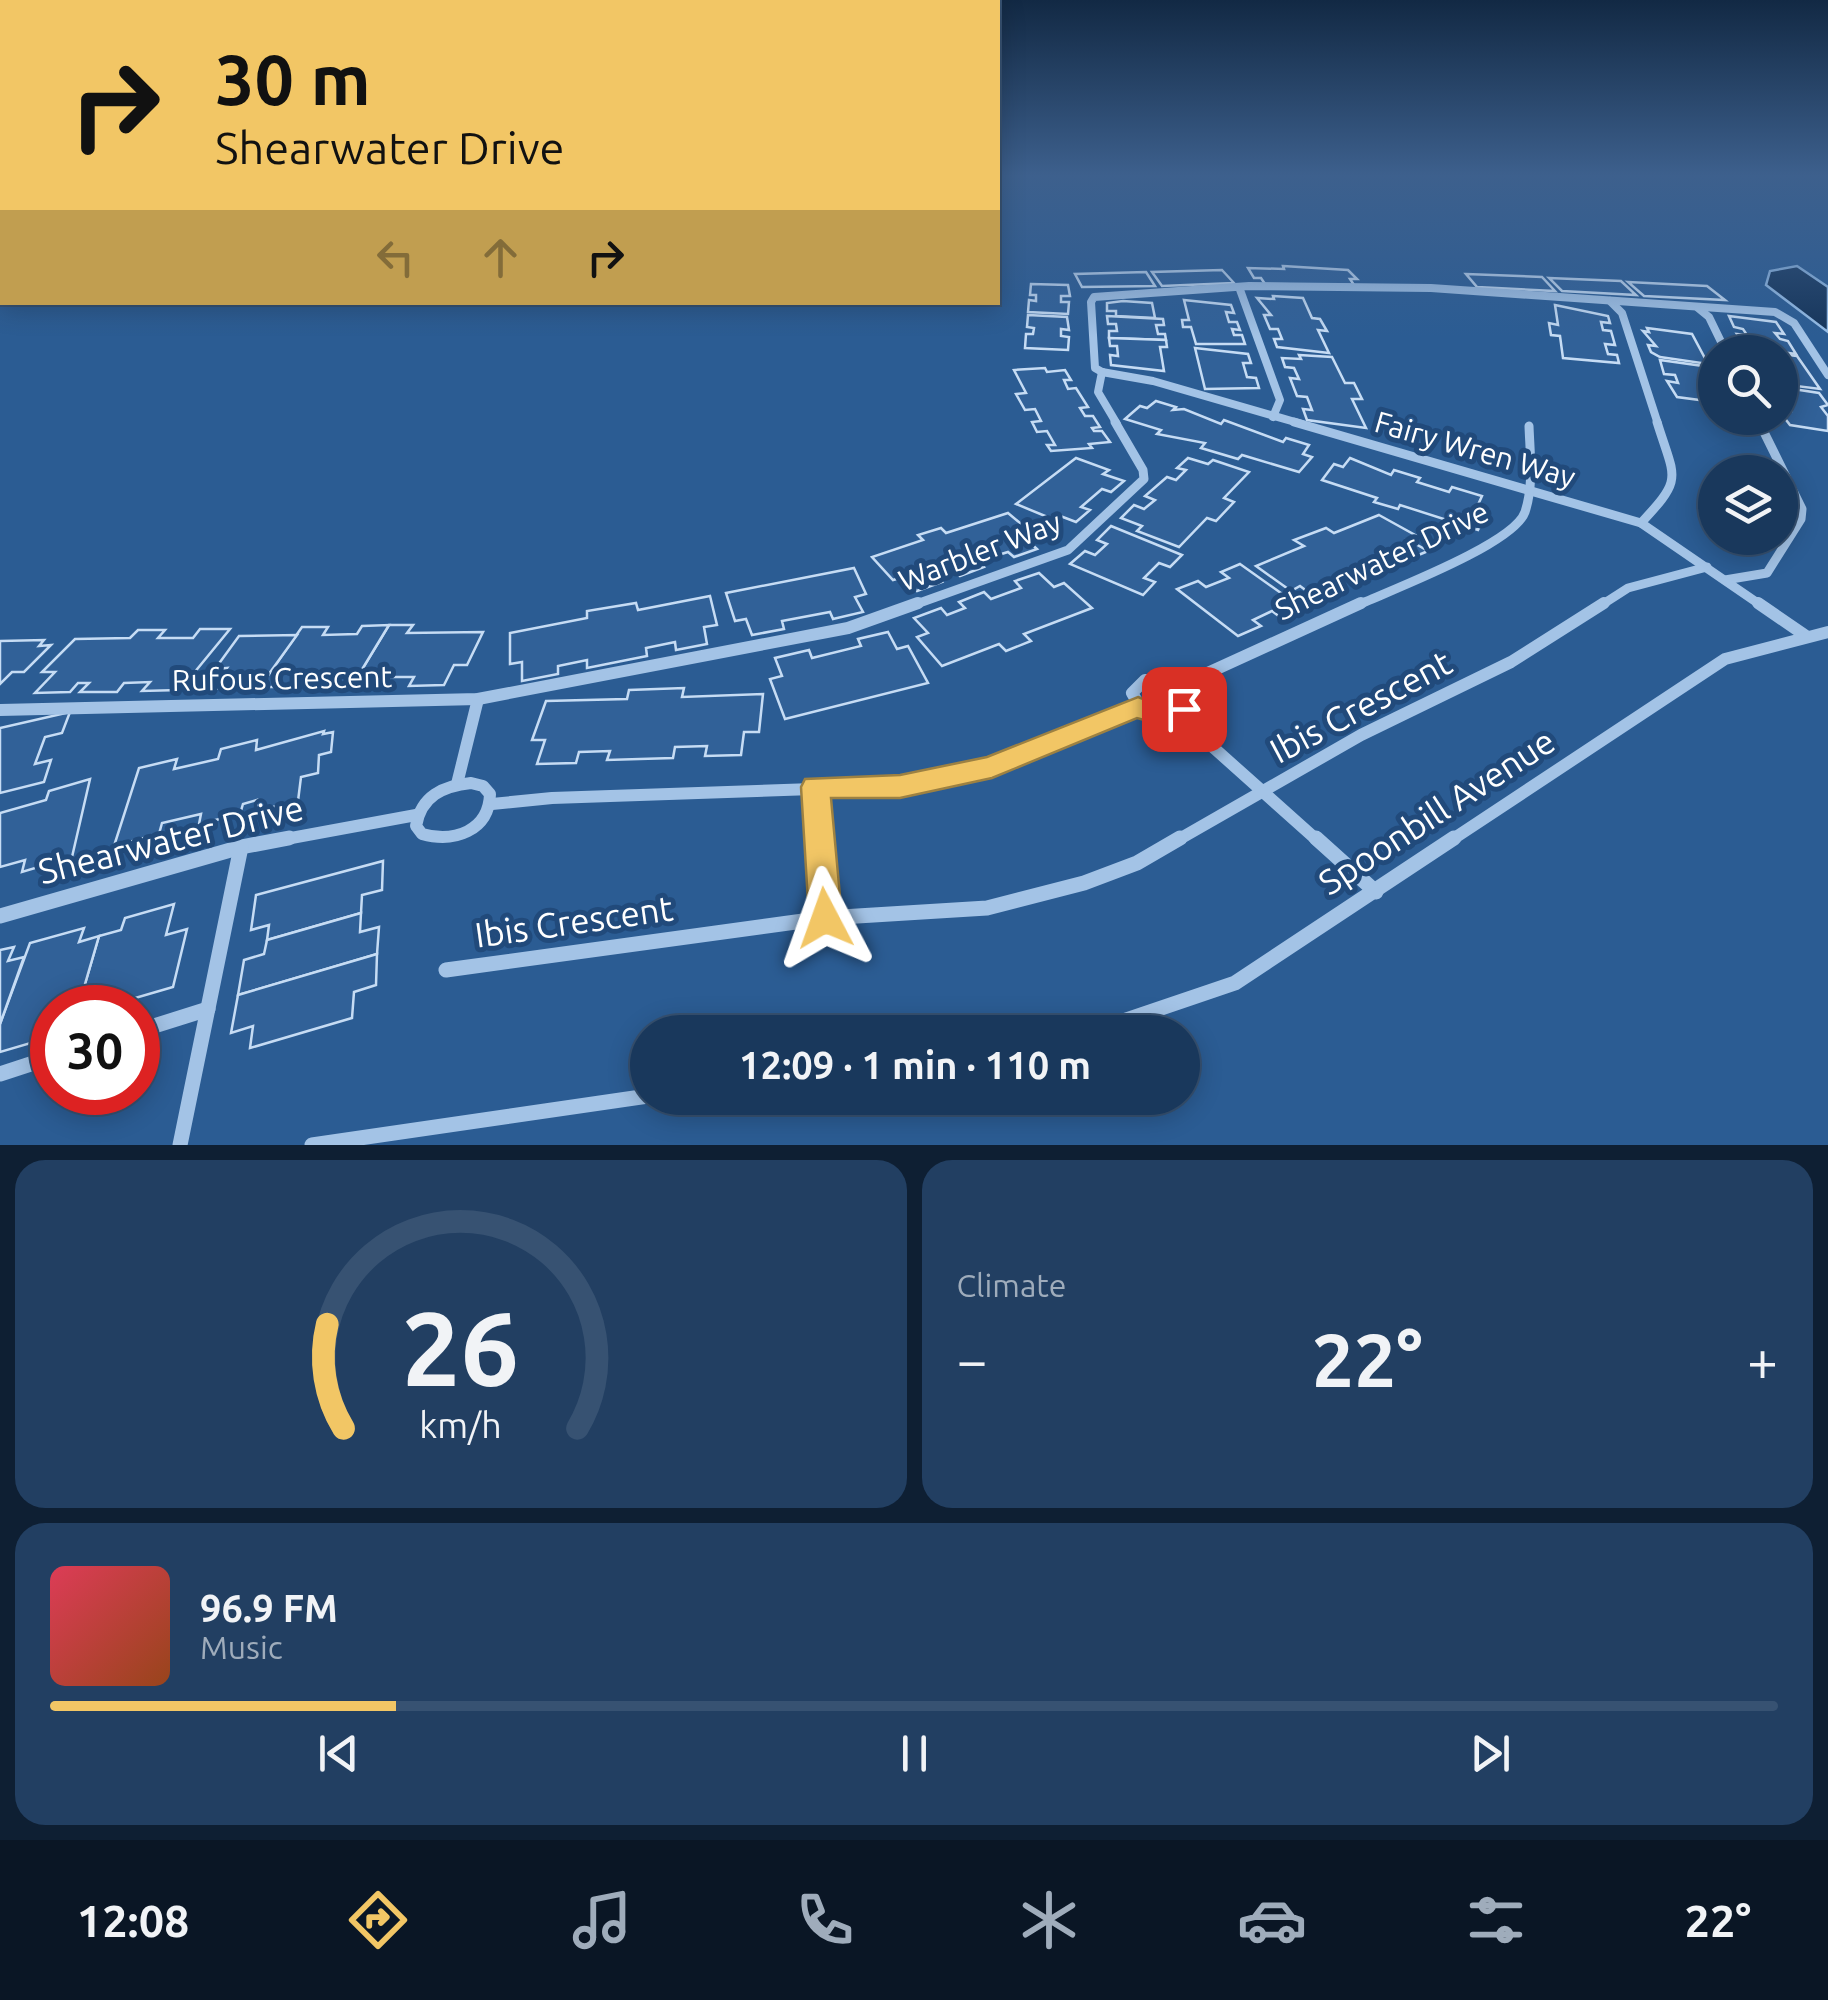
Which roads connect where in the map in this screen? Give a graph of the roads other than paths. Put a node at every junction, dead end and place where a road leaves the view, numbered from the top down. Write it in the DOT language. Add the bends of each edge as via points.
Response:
graph roads {
  1 [pos="1239,287"];
  2 [pos="1610,301"];
  3 [pos="1697,308"];
  4 [pos="1718,335"];
  5 [pos="1102,372"];
  6 [pos="1828,376"];
  7 [pos="1273,417"];
  8 [pos="1529,426"];
  9 [pos="1766,435"];
  10 [pos="1529,492"];
  11 [pos="1641,523"];
  12 [pos="1707,567"];
  13 [pos="1725,580"];
  14 [pos="1828,632"];
  15 [pos="1806,636"];
  16 [pos="1177,686"];
  17 [pos="478,699"];
  18 [pos="1138,706"];
  19 [pos="0,710"];
  20 [pos="1177,714"];
  21 [pos="457,784"];
  22 [pos="816,787"];
  23 [pos="1265,792"];
  24 [pos="492,804"];
  25 [pos="416,815"];
  26 [pos="241,847"];
  27 [pos="1376,892"];
  28 [pos="0,916"];
  29 [pos="825,918"];
  30 [pos="446,970"];
  31 [pos="208,1009"];
  32 [pos="1141,1015"];
  33 [pos="160,1024"];
  34 [pos="30,1064"];
  35 [pos="0,1074"];
  36 [pos="630,1099"];
  37 [pos="180,1145"];
  38 [pos="312,1145"];
  1 -- 2 [label="street, Warbler Way" via="1431,288"];
  1 -- 5 [label="street, Warbler Way" via="1091,300 1095,368"];
  1 -- 7 [label="street" via="1280,400"];
  2 -- 3 [label="street, Warbler Way"];
  2 -- 11 [label="street" via="1622,313 1675,479"];
  3 -- 4 [label="street"];
  3 -- 6 [label="street, Warbler Way" via="1774,312 1794,323"];
  5 -- 7 [label="street, Fairy Wren Way"];
  5 -- 17 [label="street, Warbler Way" via="1098,392 1144,478 1068,550 848,628"];
  7 -- 10 [label="street, Fairy Wren Way"];
  8 -- 10 [label="street, Shearwater Drive"];
  9 -- 13 [label="street" via="1801,518 1767,573"];
  10 -- 11 [label="street, Fairy Wren Way"];
  10 -- 16 [label="street, Shearwater Drive" via="1524,516 1502,538"];
  11 -- 12 [label="street, Fairy Wren Way"];
  12 -- 13 [label="street, Fairy Wren Way"];
  12 -- 23 [label="street, Ibis Crescent" via="1628,588 1510,662"];
  13 -- 15 [label="street, Fairy Wren Way"];
  14 -- 15 [label="street, Spoonbill Avenue"];
  15 -- 27 [label="street, Spoonbill Avenue" via="1725,659"];
  16 -- 18 [label="street" via="1145,680 1132,693"];
  16 -- 20 [label="street" via="1186,702"];
  17 -- 19 [label="street, Rufous Crescent"];
  17 -- 21 [label="street"];
  18 -- 20 [label="street" via="1154,716"];
  18 -- 22 [label="street" via="992,767 900,786"];
  20 -- 23 [label="street"];
  21 -- 24 [label="street" via="483,786"];
  21 -- 25 [label="street" via="431,795"];
  22 -- 24 [label="street"];
  22 -- 29 [label="street"];
  23 -- 27 [label="street"];
  23 -- 29 [label="street, Ibis Crescent" via="1138,863 1084,882 987,908"];
  24 -- 25 [label="street" via="478,826 448,839 422,834"];
  25 -- 26 [label="street, Shearwater Drive"];
  26 -- 28 [label="street, Shearwater Drive"];
  26 -- 31 [label="street"];
  27 -- 32 [label="street, Spoonbill Avenue" via="1235,983"];
  29 -- 30 [label="street, Ibis Crescent"];
  31 -- 33 [label="street"];
  31 -- 37 [label="street"];
  34 -- 35 [label="street"];
  36 -- 38 [label="street"];
}
